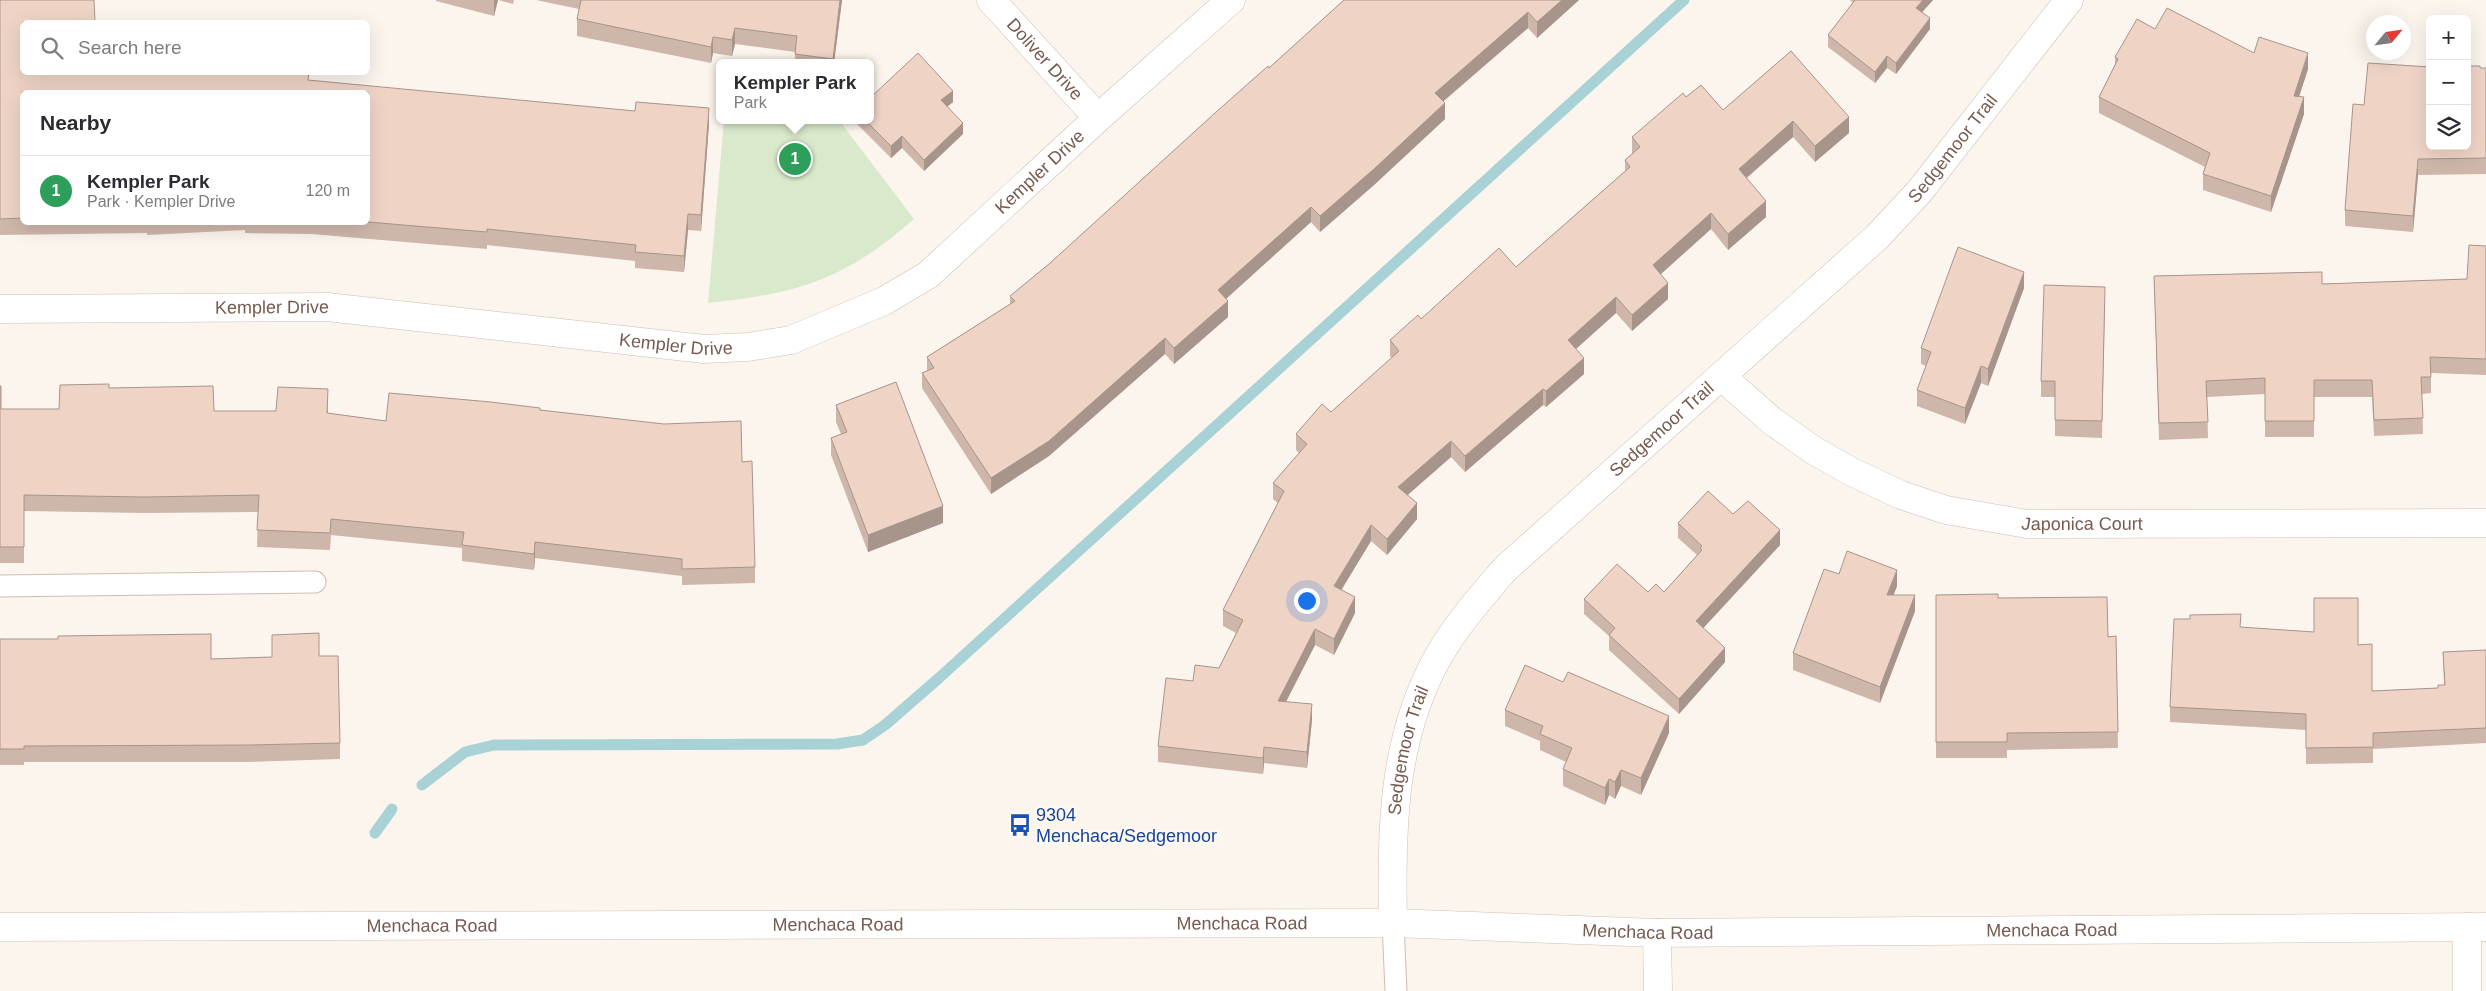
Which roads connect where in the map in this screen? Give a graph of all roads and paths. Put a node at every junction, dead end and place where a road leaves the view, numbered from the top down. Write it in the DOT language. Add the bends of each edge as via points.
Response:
graph roads {
  1 [pos="991,0"];
  2 [pos="1231,0"];
  3 [pos="2069,0"];
  4 [pos="1098,118"];
  5 [pos="0,309"];
  6 [pos="1721,376"];
  7 [pos="2486,523"];
  8 [pos="315,582"];
  9 [pos="0,586"];
  10 [pos="1393,923"];
  11 [pos="0,926"];
  12 [pos="2477,927"];
  13 [pos="1657,933"];
  14 [pos="1396,991"];
  15 [pos="1658,991"];
  16 [pos="2467,991"];
  1 -- 4 [label="street, Doliver Drive"];
  2 -- 4 [label="street, Kempler Drive"];
  3 -- 6 [label="street, Sedgemoor Trail" via="1918,192 1877,237"];
  4 -- 5 [label="street, Kempler Drive" via="928,275 884,301 791,340 748,347 704,349 327,307"];
  6 -- 7 [label="street, Japonica Court" via="1772,421 1813,450 1850,472 1901,495 1946,510 2027,524"];
  6 -- 10 [label="street, Sedgemoor Trail" via="1505,570 1467,614 1438,656 1407,729 1396,783 1391,848"];
  8 -- 9 [label="lane"];
  10 -- 11 [label="street, Menchaca Road"];
  10 -- 13 [label="street, Menchaca Road"];
  10 -- 14 [label="lane"];
  12 -- 13 [label="street, Menchaca Road"];
  12 -- 16 [label="street"];
  13 -- 15 [label="street"];
}
